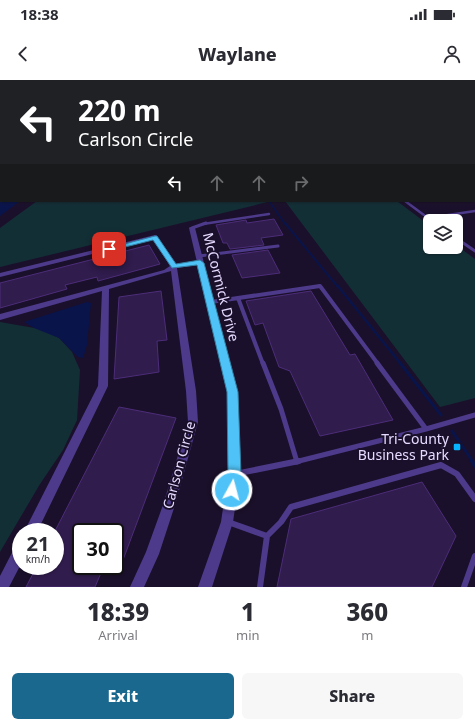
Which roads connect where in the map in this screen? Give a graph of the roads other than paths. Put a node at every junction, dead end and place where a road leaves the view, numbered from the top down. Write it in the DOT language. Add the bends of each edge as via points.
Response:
graph roads {
  1 [pos="406,202"];
  2 [pos="475,211"];
  3 [pos="269,214"];
  4 [pos="423,214"];
  5 [pos="455,214"];
  6 [pos="192,228"];
  7 [pos="463,243"];
  8 [pos="278,246"];
  9 [pos="475,251"];
  10 [pos="199,259"];
  11 [pos="174,266"];
  12 [pos="0,275"];
  13 [pos="106,289"];
  14 [pos="238,298"];
  15 [pos="211,302"];
  16 [pos="0,317"];
  17 [pos="475,415"];
  18 [pos="426,429"];
  19 [pos="297,462"];
  20 [pos="234,474"];
  21 [pos="475,499"];
  22 [pos="227,522"];
  23 [pos="34,523"];
  24 [pos="267,536"];
  25 [pos="475,556"];
  26 [pos="12,568"];
  27 [pos="2,587"];
  28 [pos="137,587"];
  29 [pos="205,587"];
  30 [pos="260,587"];
  31 [pos="464,587"];
  1 -- 4 [label="lane"];
  2 -- 5 [label="lane"];
  3 -- 6 [label="lane" via="207,223"];
  6 -- 10 [label="street, McCormick Drive"];
  7 -- 9 [label="lane"];
  8 -- 10 [label="lane"];
  10 -- 11 [label="street"];
  10 -- 15 [label="street, McCormick Drive"];
  11 -- 12 [label="street, Carlson Circle" via="155,238"];
  11 -- 13 [label="street" via="166,272"];
  11 -- 28 [label="street, Carlson Circle" via="193,422 169,505"];
  13 -- 16 [label="street"];
  13 -- 23 [label="street" via="103,386"];
  14 -- 15 [label="lane"];
  14 -- 18 [label="lane" via="320,286"];
  14 -- 19 [label="lane" via="281,409"];
  15 -- 20 [label="street, McCormick Drive" via="232,392"];
  17 -- 18 [label="lane"];
  18 -- 19 [label="lane"];
  19 -- 20 [label="lane"];
  20 -- 22 [label="street, McCormick Drive"];
  21 -- 24 [label="lane" via="460,476 451,467 441,465 291,506 281,522"];
  22 -- 24 [label="lane"];
  22 -- 29 [label="street, McCormick Drive"];
  24 -- 30 [label="lane"];
  25 -- 31 [label="lane"];
  26 -- 27 [label="street"];
}
